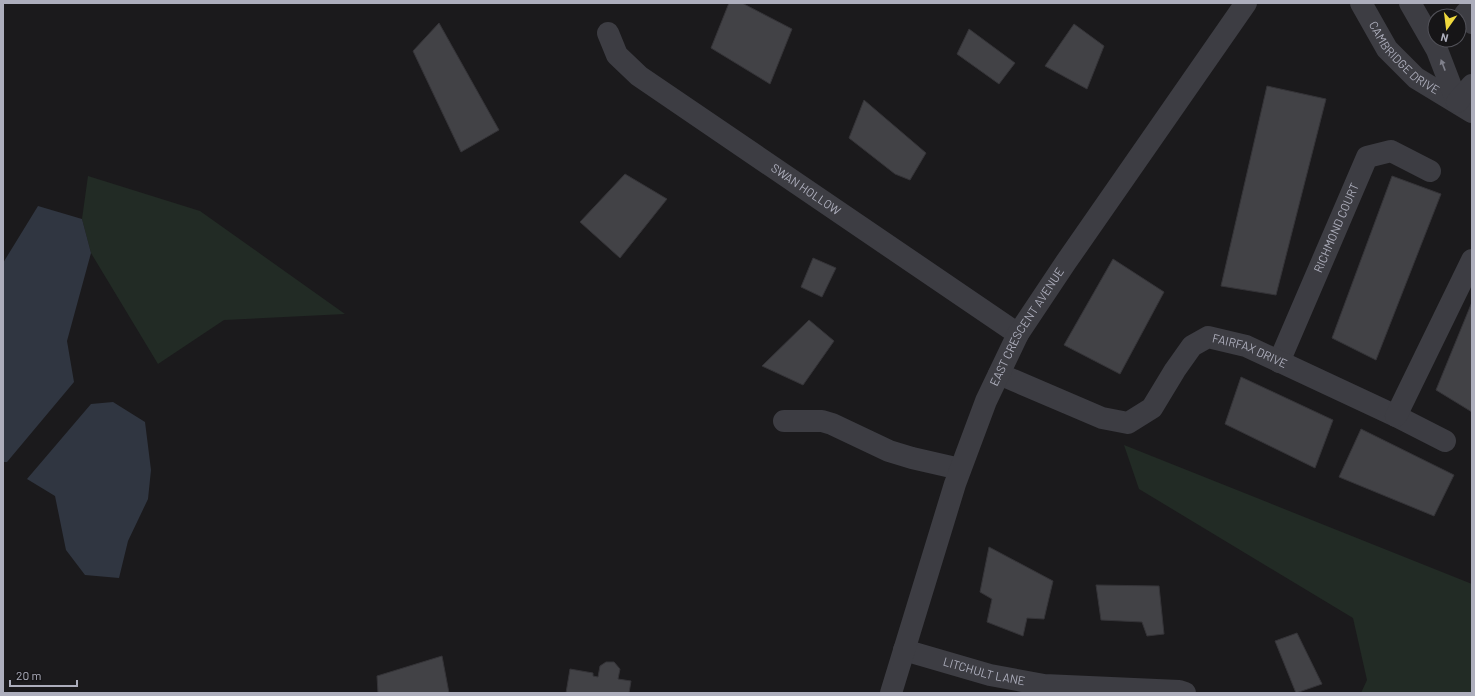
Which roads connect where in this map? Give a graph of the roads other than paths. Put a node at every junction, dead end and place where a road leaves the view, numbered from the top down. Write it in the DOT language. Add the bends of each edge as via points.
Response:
graph roads {
  1 [pos="1246,3"];
  2 [pos="1361,3"];
  3 [pos="1410,3"];
  4 [pos="1472,7"];
  5 [pos="1472,23"];
  6 [pos="608,33"];
  7 [pos="1472,85"];
  8 [pos="1464,107"];
  9 [pos="1430,171"];
  10 [pos="1472,260"];
  11 [pos="1018,334"];
  12 [pos="1279,362"];
  13 [pos="999,374"];
  14 [pos="1396,416"];
  15 [pos="784,422"];
  16 [pos="1445,441"];
  17 [pos="960,469"];
  18 [pos="904,650"];
  19 [pos="891,693"];
  20 [pos="1185,693"];
  1 -- 11 [label="street, EAST CRESCENT AVENUE"];
  2 -- 8 [label="street, CAMBRIDGE DRIVE" via="1387,49 1416,78"];
  8 -- 3 [label="street, CAMBRIDGE DRIVE, one-way" via="1437,50"];
  4 -- 5 [label="street" via="1465,14"];
  6 -- 11 [label="street, SWAN HOLLOW" via="617,55 639,76"];
  7 -- 8 [label="street"];
  9 -- 12 [label="street, RICHMOND COURT" via="1391,151 1367,157"];
  10 -- 14 [label="street"];
  11 -- 13 [label="street, EAST CRESCENT AVENUE"];
  12 -- 13 [label="street, FAIRFAX DRIVE" via="1246,346 1208,337 1192,346 1152,408 1128,424 1102,418"];
  12 -- 14 [label="street, FAIRFAX DRIVE"];
  13 -- 17 [label="street, EAST CRESCENT AVENUE"];
  14 -- 16 [label="street, FAIRFAX DRIVE"];
  15 -- 17 [label="street" via="822,421 889,451"];
  17 -- 18 [label="street, EAST CRESCENT AVENUE"];
  18 -- 19 [label="street, EAST CRESCENT AVENUE"];
  18 -- 20 [label="street, LITCHULT LANE" via="990,675 1044,685"];
}
